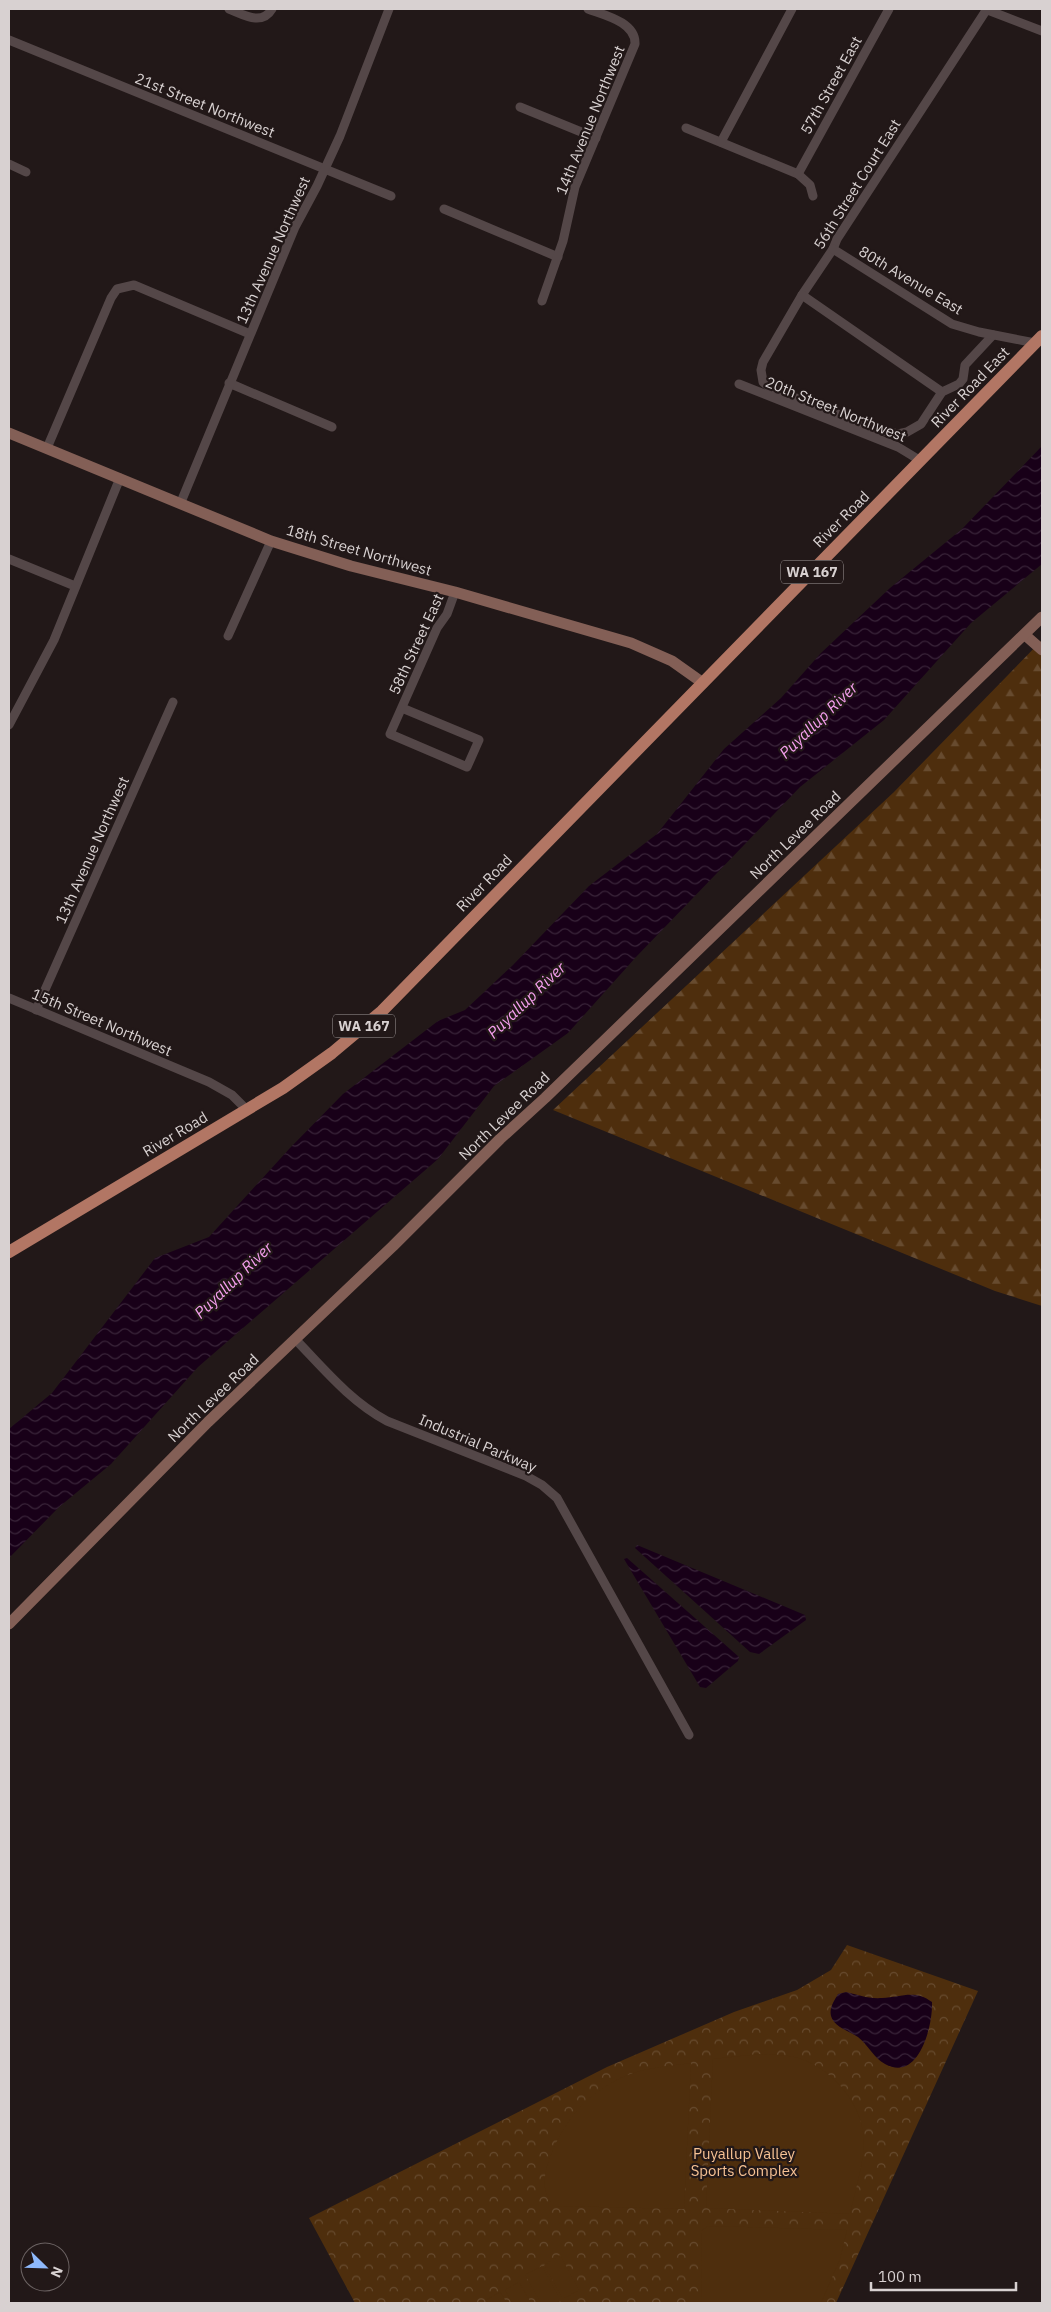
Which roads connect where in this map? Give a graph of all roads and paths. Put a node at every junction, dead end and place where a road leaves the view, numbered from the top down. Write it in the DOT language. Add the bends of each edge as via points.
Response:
graph roads {
  1 [pos="229,9"];
  2 [pos="272,9"];
  3 [pos="389,9"];
  4 [pos="588,9"];
  5 [pos="792,9"];
  6 [pos="889,9"];
  7 [pos="986,9"];
  8 [pos="1042,31"];
  9 [pos="9,40"];
  10 [pos="520,107"];
  11 [pos="686,128"];
  12 [pos="596,138"];
  13 [pos="721,142"];
  14 [pos="9,164"];
  15 [pos="325,168"];
  16 [pos="26,172"];
  17 [pos="798,174"];
  18 [pos="391,196"];
  19 [pos="812,196"];
  20 [pos="444,209"];
  21 [pos="833,249"];
  22 [pos="558,257"];
  23 [pos="802,295"];
  24 [pos="542,301"];
  25 [pos="250,334"];
  26 [pos="993,334"];
  27 [pos="1038,340"];
  28 [pos="229,383"];
  29 [pos="739,384"];
  30 [pos="942,392"];
  31 [pos="332,427"];
  32 [pos="9,433"];
  33 [pos="47,448"];
  34 [pos="921,461"];
  35 [pos="120,478"];
  36 [pos="180,502"];
  37 [pos="271,541"];
  38 [pos="9,559"];
  39 [pos="75,586"];
  40 [pos="455,592"];
  41 [pos="1042,617"];
  42 [pos="1025,635"];
  43 [pos="228,636"];
  44 [pos="1042,650"];
  45 [pos="703,683"];
  46 [pos="173,702"];
  47 [pos="402,708"];
  48 [pos="9,725"];
  49 [pos="9,998"];
  50 [pos="36,1010"];
  51 [pos="247,1110"];
  52 [pos="9,1252"];
  53 [pos="296,1340"];
  54 [pos="9,1624"];
  55 [pos="689,1735"];
  1 -- 2 [label="street" via="251,17 264,17"];
  3 -- 15 [label="street, 13th Avenue Northwest"];
  4 -- 12 [label="street, 14th Avenue Northwest" via="620,23 634,34 635,40"];
  5 -- 13 [label="street"];
  6 -- 17 [label="street, 57th Street East"];
  7 -- 8 [label="street"];
  7 -- 21 [label="street, 56th Street Court East"];
  9 -- 15 [label="street, 21st Street Northwest"];
  10 -- 12 [label="street"];
  11 -- 13 [label="street"];
  12 -- 22 [label="street, 14th Avenue Northwest" via="575,187"];
  13 -- 17 [label="street"];
  14 -- 16 [label="street"];
  15 -- 18 [label="street, 21st Street Northwest"];
  15 -- 25 [label="street, 13th Avenue Northwest" via="301,214"];
  17 -- 19 [label="street" via="810,185"];
  20 -- 22 [label="street"];
  21 -- 23 [label="street, 56th Street Court East"];
  21 -- 26 [label="street, 80th Avenue East" via="952,324"];
  22 -- 24 [label="street, 14th Avenue Northwest"];
  23 -- 30 [label="street"];
  23 -- 30 [label="street, 56th Street Court East" via="763,362 763,382 770,388 878,430 898,434 921,424"];
  25 -- 28 [label="street, 13th Avenue Northwest"];
  25 -- 33 [label="street" via="134,285 117,290"];
  26 -- 27 [label="street, 80th Avenue East"];
  26 -- 30 [label="street" via="965,365 959,384"];
  27 -- 34 [label="main road, River Road East / WA 167"];
  28 -- 31 [label="street"];
  28 -- 36 [label="street, 13th Avenue Northwest"];
  29 -- 34 [label="street, 20th Street Northwest" via="898,447"];
  32 -- 33 [label="street, 18th Street Northwest"];
  33 -- 35 [label="street, 18th Street Northwest"];
  34 -- 45 [label="main road, River Road / WA 167"];
  35 -- 36 [label="street, 18th Street Northwest"];
  35 -- 39 [label="street"];
  36 -- 37 [label="street, 18th Street Northwest"];
  37 -- 40 [label="street, 18th Street Northwest" via="367,571"];
  37 -- 43 [label="street"];
  38 -- 39 [label="street"];
  39 -- 48 [label="street" via="54,640"];
  40 -- 45 [label="street, 18th Street Northwest" via="631,643 672,661"];
  40 -- 47 [label="street, 58th Street East"];
  41 -- 42 [label="street, North Levee Road"];
  42 -- 44 [label="street"];
  42 -- 53 [label="street, North Levee Road" via="500,1139"];
  45 -- 51 [label="main road, River Road / WA 167" via="382,1011 310,1069"];
  46 -- 50 [label="street, 13th Avenue Northwest"];
  47 -- 47 [label="street, 58th Street East" via="479,740 467,767 390,734"];
  49 -- 50 [label="street, 15th Street Northwest"];
  50 -- 51 [label="street, 15th Street Northwest" via="222,1089"];
  51 -- 52 [label="main road, River Road / WA 167"];
  53 -- 54 [label="street, North Levee Road" via="208,1422"];
  53 -- 55 [label="street, Industrial Parkway" via="357,1403 372,1413 526,1476 557,1498"];
}
